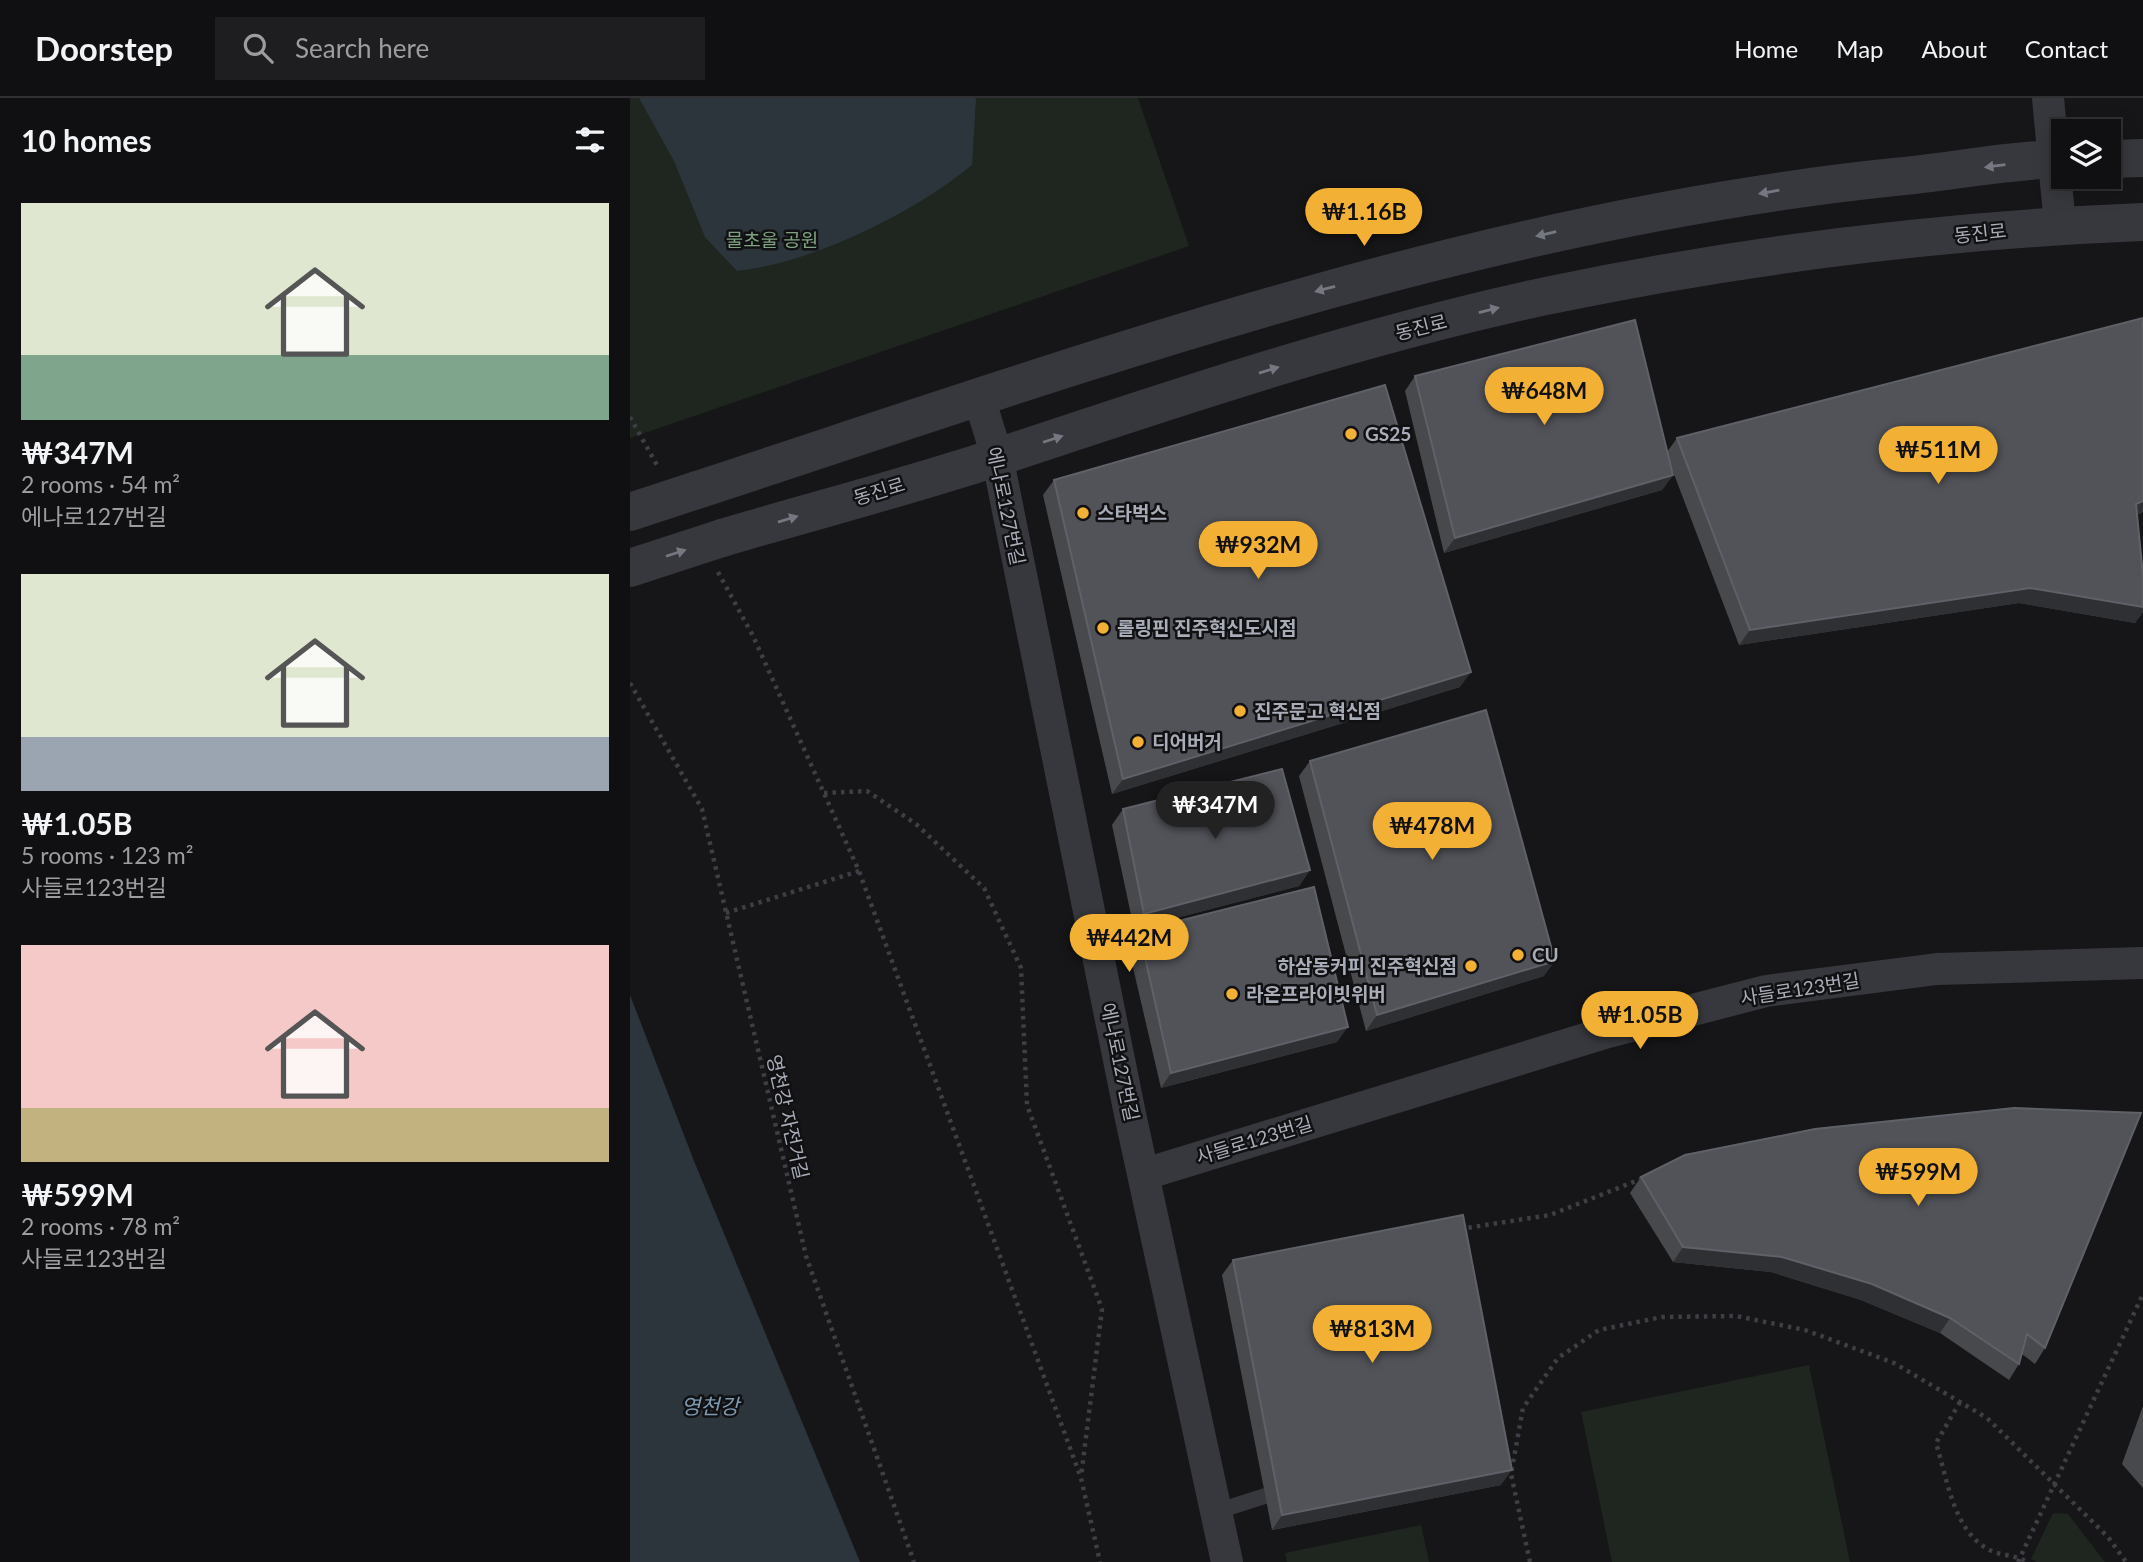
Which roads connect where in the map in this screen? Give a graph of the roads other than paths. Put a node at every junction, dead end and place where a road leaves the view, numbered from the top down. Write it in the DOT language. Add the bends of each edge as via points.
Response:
graph roads {
  1 [pos="2048,98"];
  2 [pos="2052,119"];
  3 [pos="2143,158"];
  4 [pos="2121,159"];
  5 [pos="2051,160"];
  6 [pos="2059,189"];
  7 [pos="2143,222"];
  8 [pos="2060,225"];
  9 [pos="979,398"];
  10 [pos="997,456"];
  11 [pos="630,512"];
  12 [pos="630,568"];
  13 [pos="2143,963"];
  14 [pos="1145,1174"];
  15 [pos="1265,1496"];
  16 [pos="1218,1511"];
  17 [pos="1227,1562"];
  1 -- 2 [label="street"];
  3 -- 4 [label="street"];
  5 -- 9 [label="street, one-way" via="1796,187 1585,226 1441,258 1236,314"];
  6 -- 8 [label="street"];
  7 -- 8 [label="street, 동진로"];
  10 -- 8 [label="street, 동진로, one-way" via="1400,331 1546,296 1827,249"];
  9 -- 10 [label="street, 에나로127번길"];
  9 -- 11 [label="street, bridge" via="681,484"];
  12 -- 10 [label="street, 동진로, one-way, bridge" via="717,551"];
  10 -- 14 [label="street, 에나로127번길"];
  13 -- 14 [label="street, 사들로123번길" via="1937,970 1766,991 1608,1032"];
  14 -- 16 [label="street, 에나로127번길"];
  15 -- 16 [label="lane"];
  16 -- 17 [label="street, 에나로127번길"];
}
